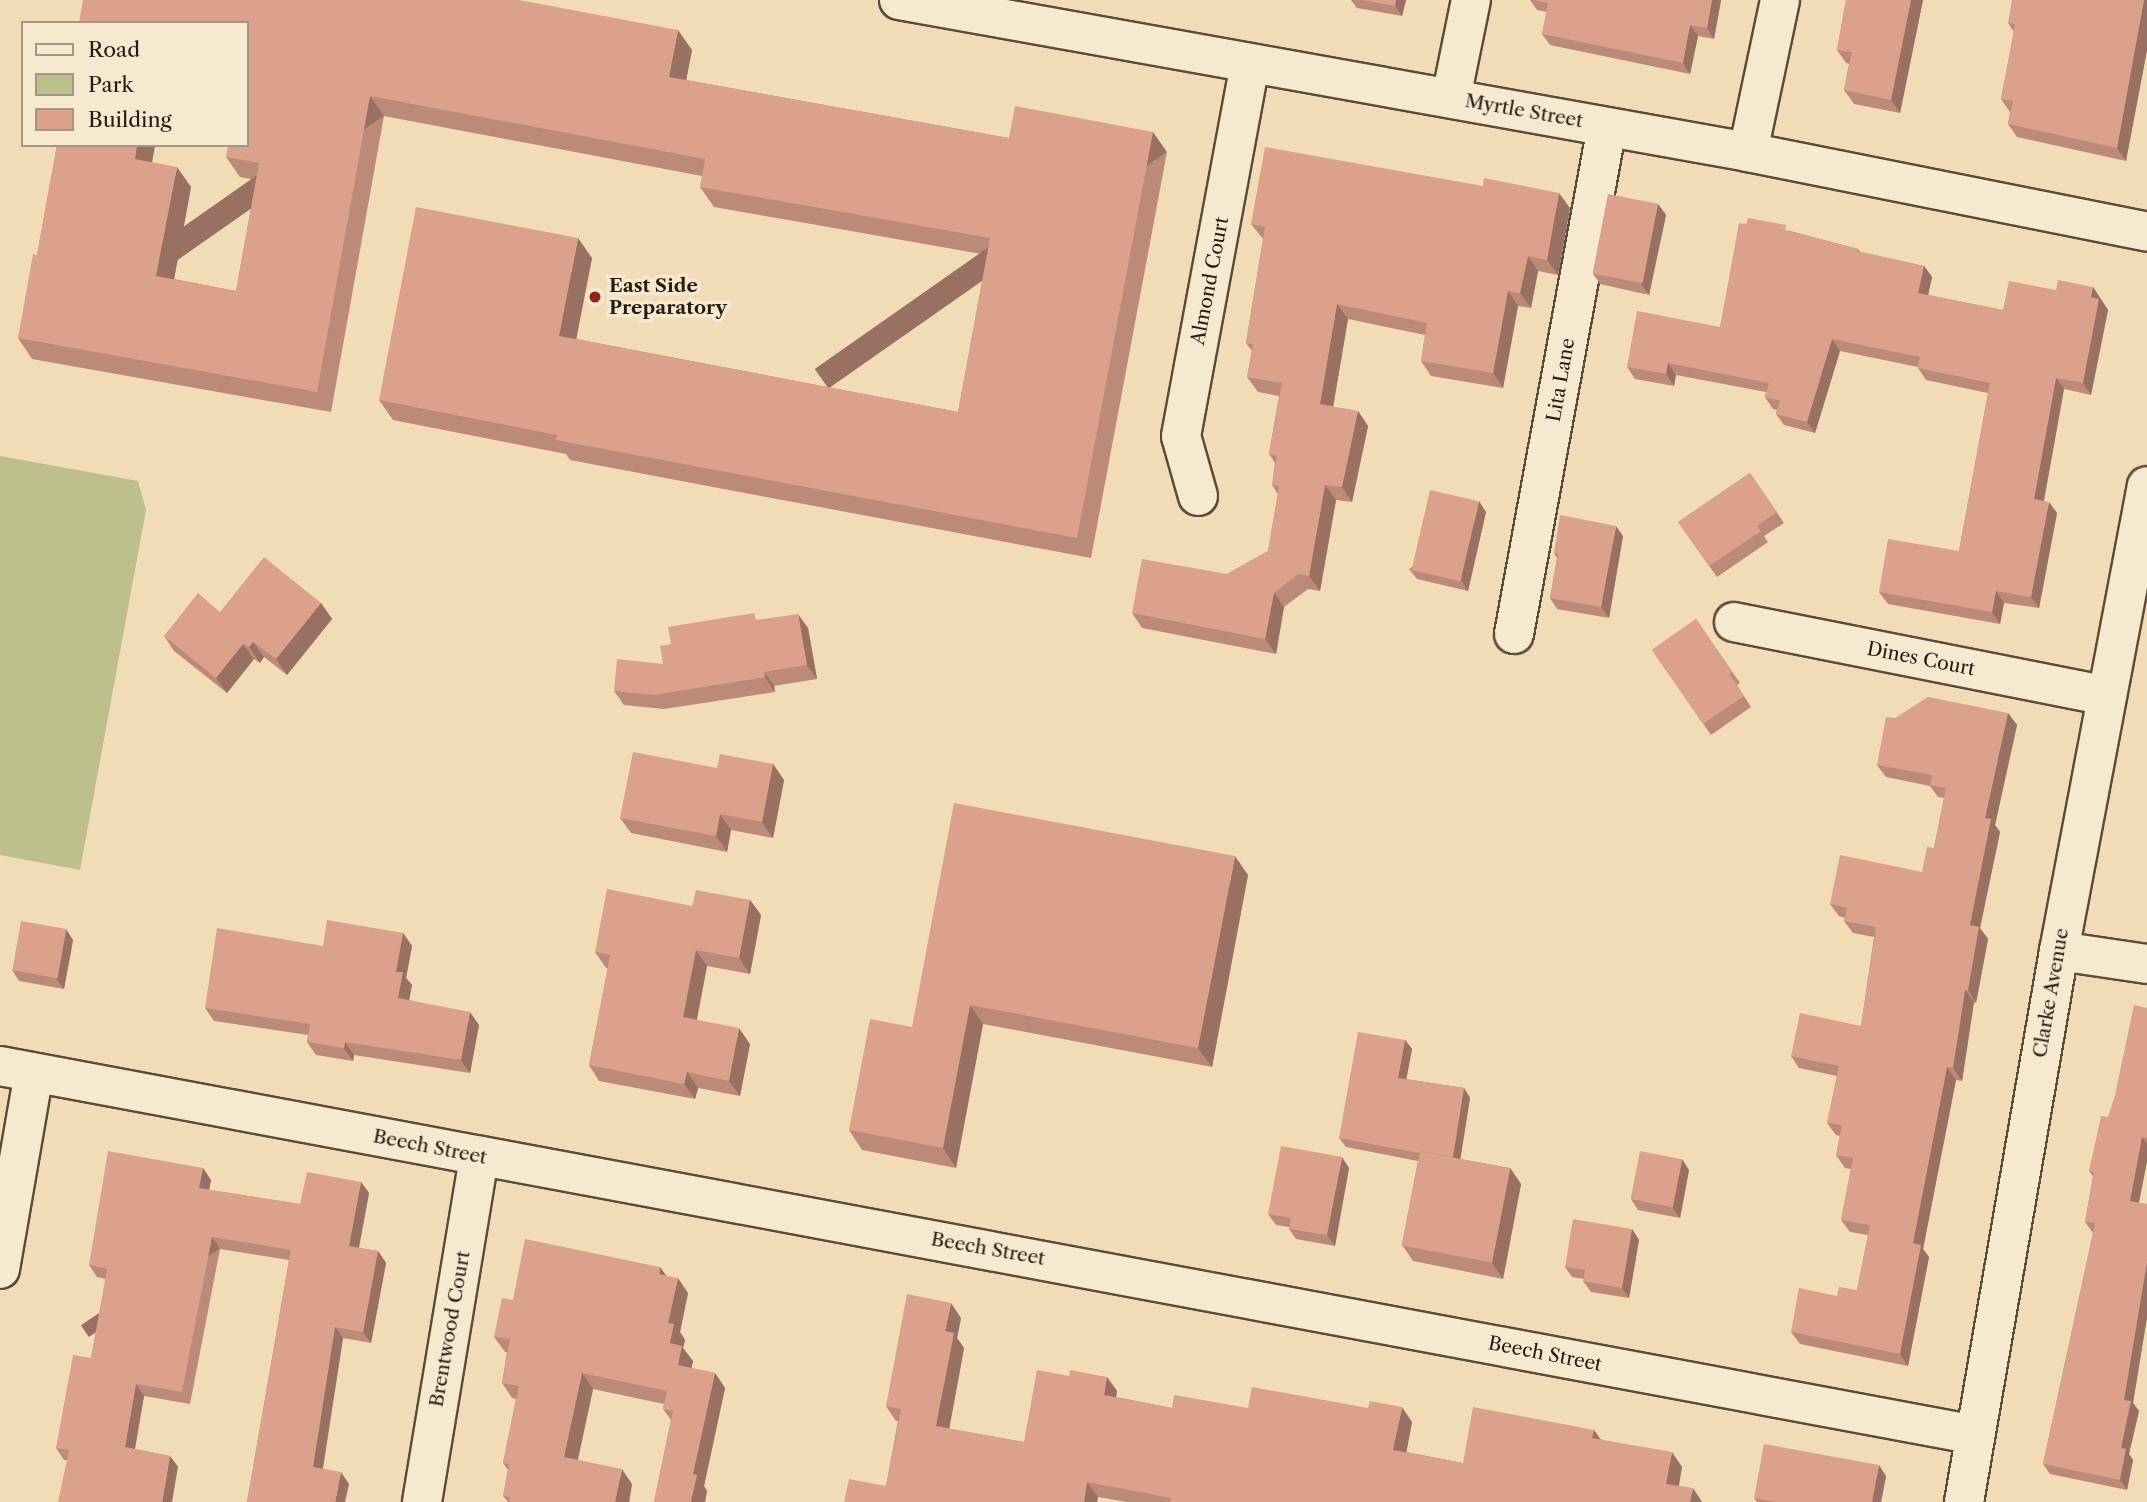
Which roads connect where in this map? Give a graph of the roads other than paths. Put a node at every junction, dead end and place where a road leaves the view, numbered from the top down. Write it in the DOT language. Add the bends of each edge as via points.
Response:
graph roads {
  1 [pos="899,0"];
  2 [pos="1471,0"];
  3 [pos="1780,0"];
  4 [pos="1250,65"];
  5 [pos="1451,98"];
  6 [pos="1607,127"];
  7 [pos="1748,152"];
  8 [pos="2147,232"];
  9 [pos="2147,486"];
  10 [pos="1198,496"];
  11 [pos="1734,622"];
  12 [pos="1514,634"];
  13 [pos="2107,696"];
  14 [pos="2059,951"];
  15 [pos="2147,964"];
  16 [pos="17,1070"];
  17 [pos="480,1156"];
  18 [pos="0,1269"];
  19 [pos="1975,1435"];
  20 [pos="422,1502"];
  21 [pos="1964,1502"];
  1 -- 4 [label="street, Myrtle Street"];
  2 -- 5 [label="street"];
  3 -- 7 [label="street"];
  4 -- 5 [label="street, Myrtle Street"];
  4 -- 10 [label="street, Almond Court" via="1181,436"];
  5 -- 6 [label="street, Myrtle Street"];
  6 -- 7 [label="street, Myrtle Street"];
  6 -- 12 [label="street, Lita Lane"];
  7 -- 8 [label="street, Myrtle Street"];
  9 -- 13 [label="street, Clarke Avenue"];
  11 -- 13 [label="street, Dines Court"];
  13 -- 14 [label="street, Clarke Avenue"];
  14 -- 15 [label="street"];
  14 -- 19 [label="street, Clarke Avenue"];
  16 -- 17 [label="street, Beech Street"];
  16 -- 18 [label="street"];
  17 -- 19 [label="street, Beech Street"];
  17 -- 20 [label="street, Brentwood Court"];
  19 -- 21 [label="street, Clarke Avenue"];
}
